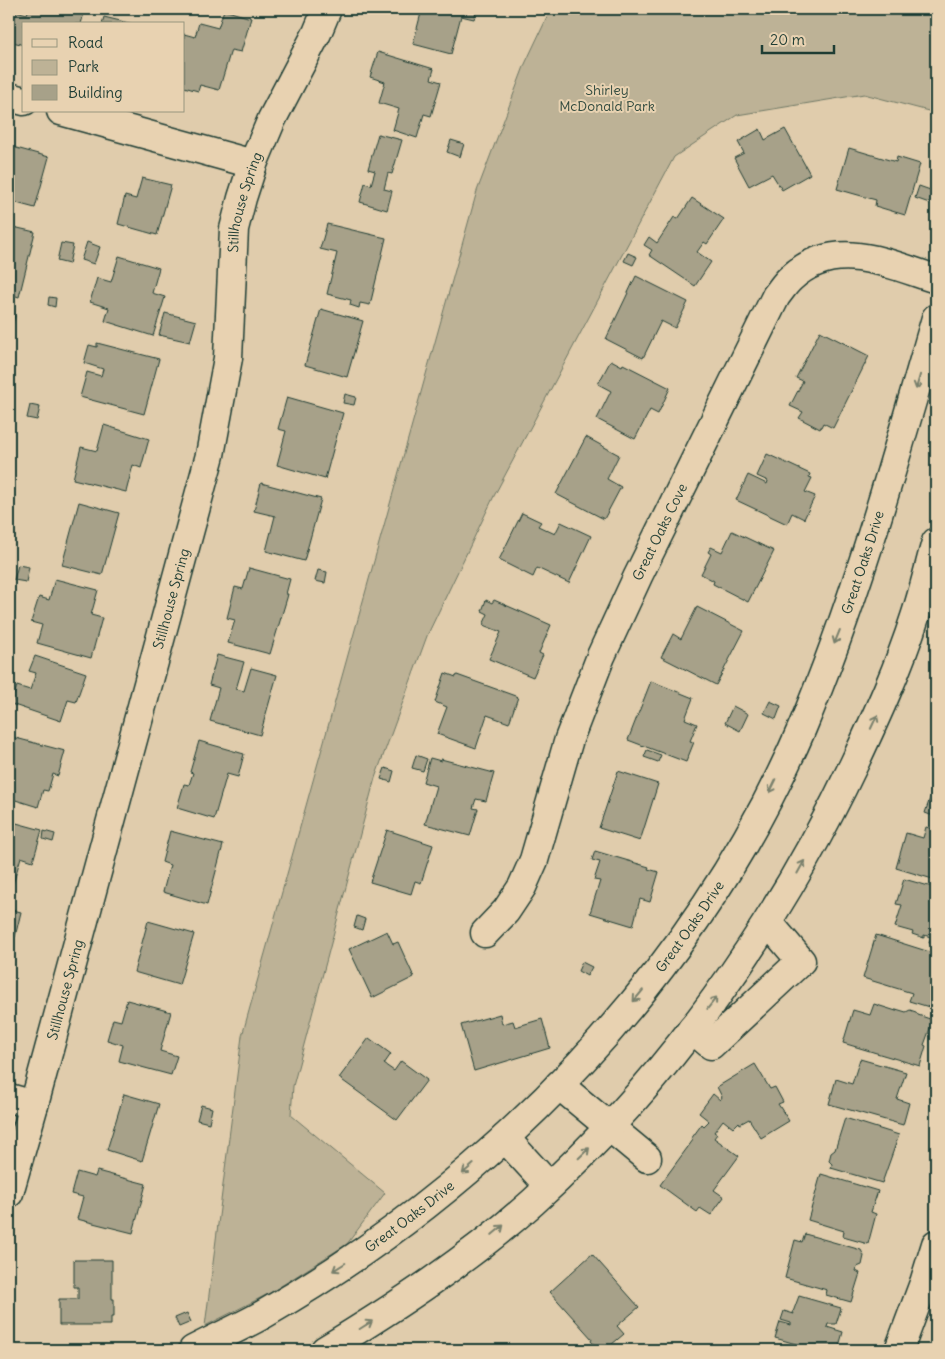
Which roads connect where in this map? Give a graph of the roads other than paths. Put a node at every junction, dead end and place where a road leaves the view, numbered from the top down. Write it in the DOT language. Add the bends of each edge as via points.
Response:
graph roads {
  1 [pos="328,9"];
  2 [pos="9,97"];
  3 [pos="22,100"];
  4 [pos="65,112"];
  5 [pos="253,164"];
  6 [pos="936,279"];
  7 [pos="936,318"];
  8 [pos="936,542"];
  9 [pos="768,922"];
  10 [pos="485,933"];
  11 [pos="692,1029"];
  12 [pos="559,1085"];
  13 [pos="22,1102"];
  14 [pos="609,1126"];
  15 [pos="505,1138"];
  16 [pos="647,1158"];
  17 [pos="549,1186"];
  18 [pos="9,1193"];
  19 [pos="936,1244"];
  20 [pos="193,1350"];
  21 [pos="325,1350"];
  22 [pos="899,1350"];
  1 -- 5 [label="street, Stillhouse Spring"];
  2 -- 3 [label="street"];
  4 -- 5 [label="street"];
  5 -- 13 [label="street, Stillhouse Spring" via="234,229 228,358 210,455"];
  6 -- 10 [label="street, Great Oaks Cove" via="872,259 850,255 828,257 808,265 790,278 776,296 601,656 569,739 534,860 522,887 506,911"];
  7 -- 12 [label="street, Great Oaks Drive, one-way" via="841,627 801,729 767,800 718,885 668,958"];
  9 -- 8 [label="street, one-way" via="833,810 880,709 915,618"];
  11 -- 9 [label="street, one-way"];
  9 -- 11 [label="street" via="801,961 711,1045"];
  11 -- 14 [label="street" via="650,1082"];
  12 -- 14 [label="street"];
  12 -- 15 [label="street, Great Oaks Drive"];
  13 -- 18 [label="street, Stillhouse Spring"];
  14 -- 16 [label="street"];
  17 -- 14 [label="street, one-way"];
  15 -- 17 [label="street"];
  15 -- 20 [label="street, Great Oaks Drive, one-way" via="438,1195 351,1260 262,1315"];
  21 -- 17 [label="street, one-way" via="467,1256"];
  19 -- 22 [label="street"];
}
